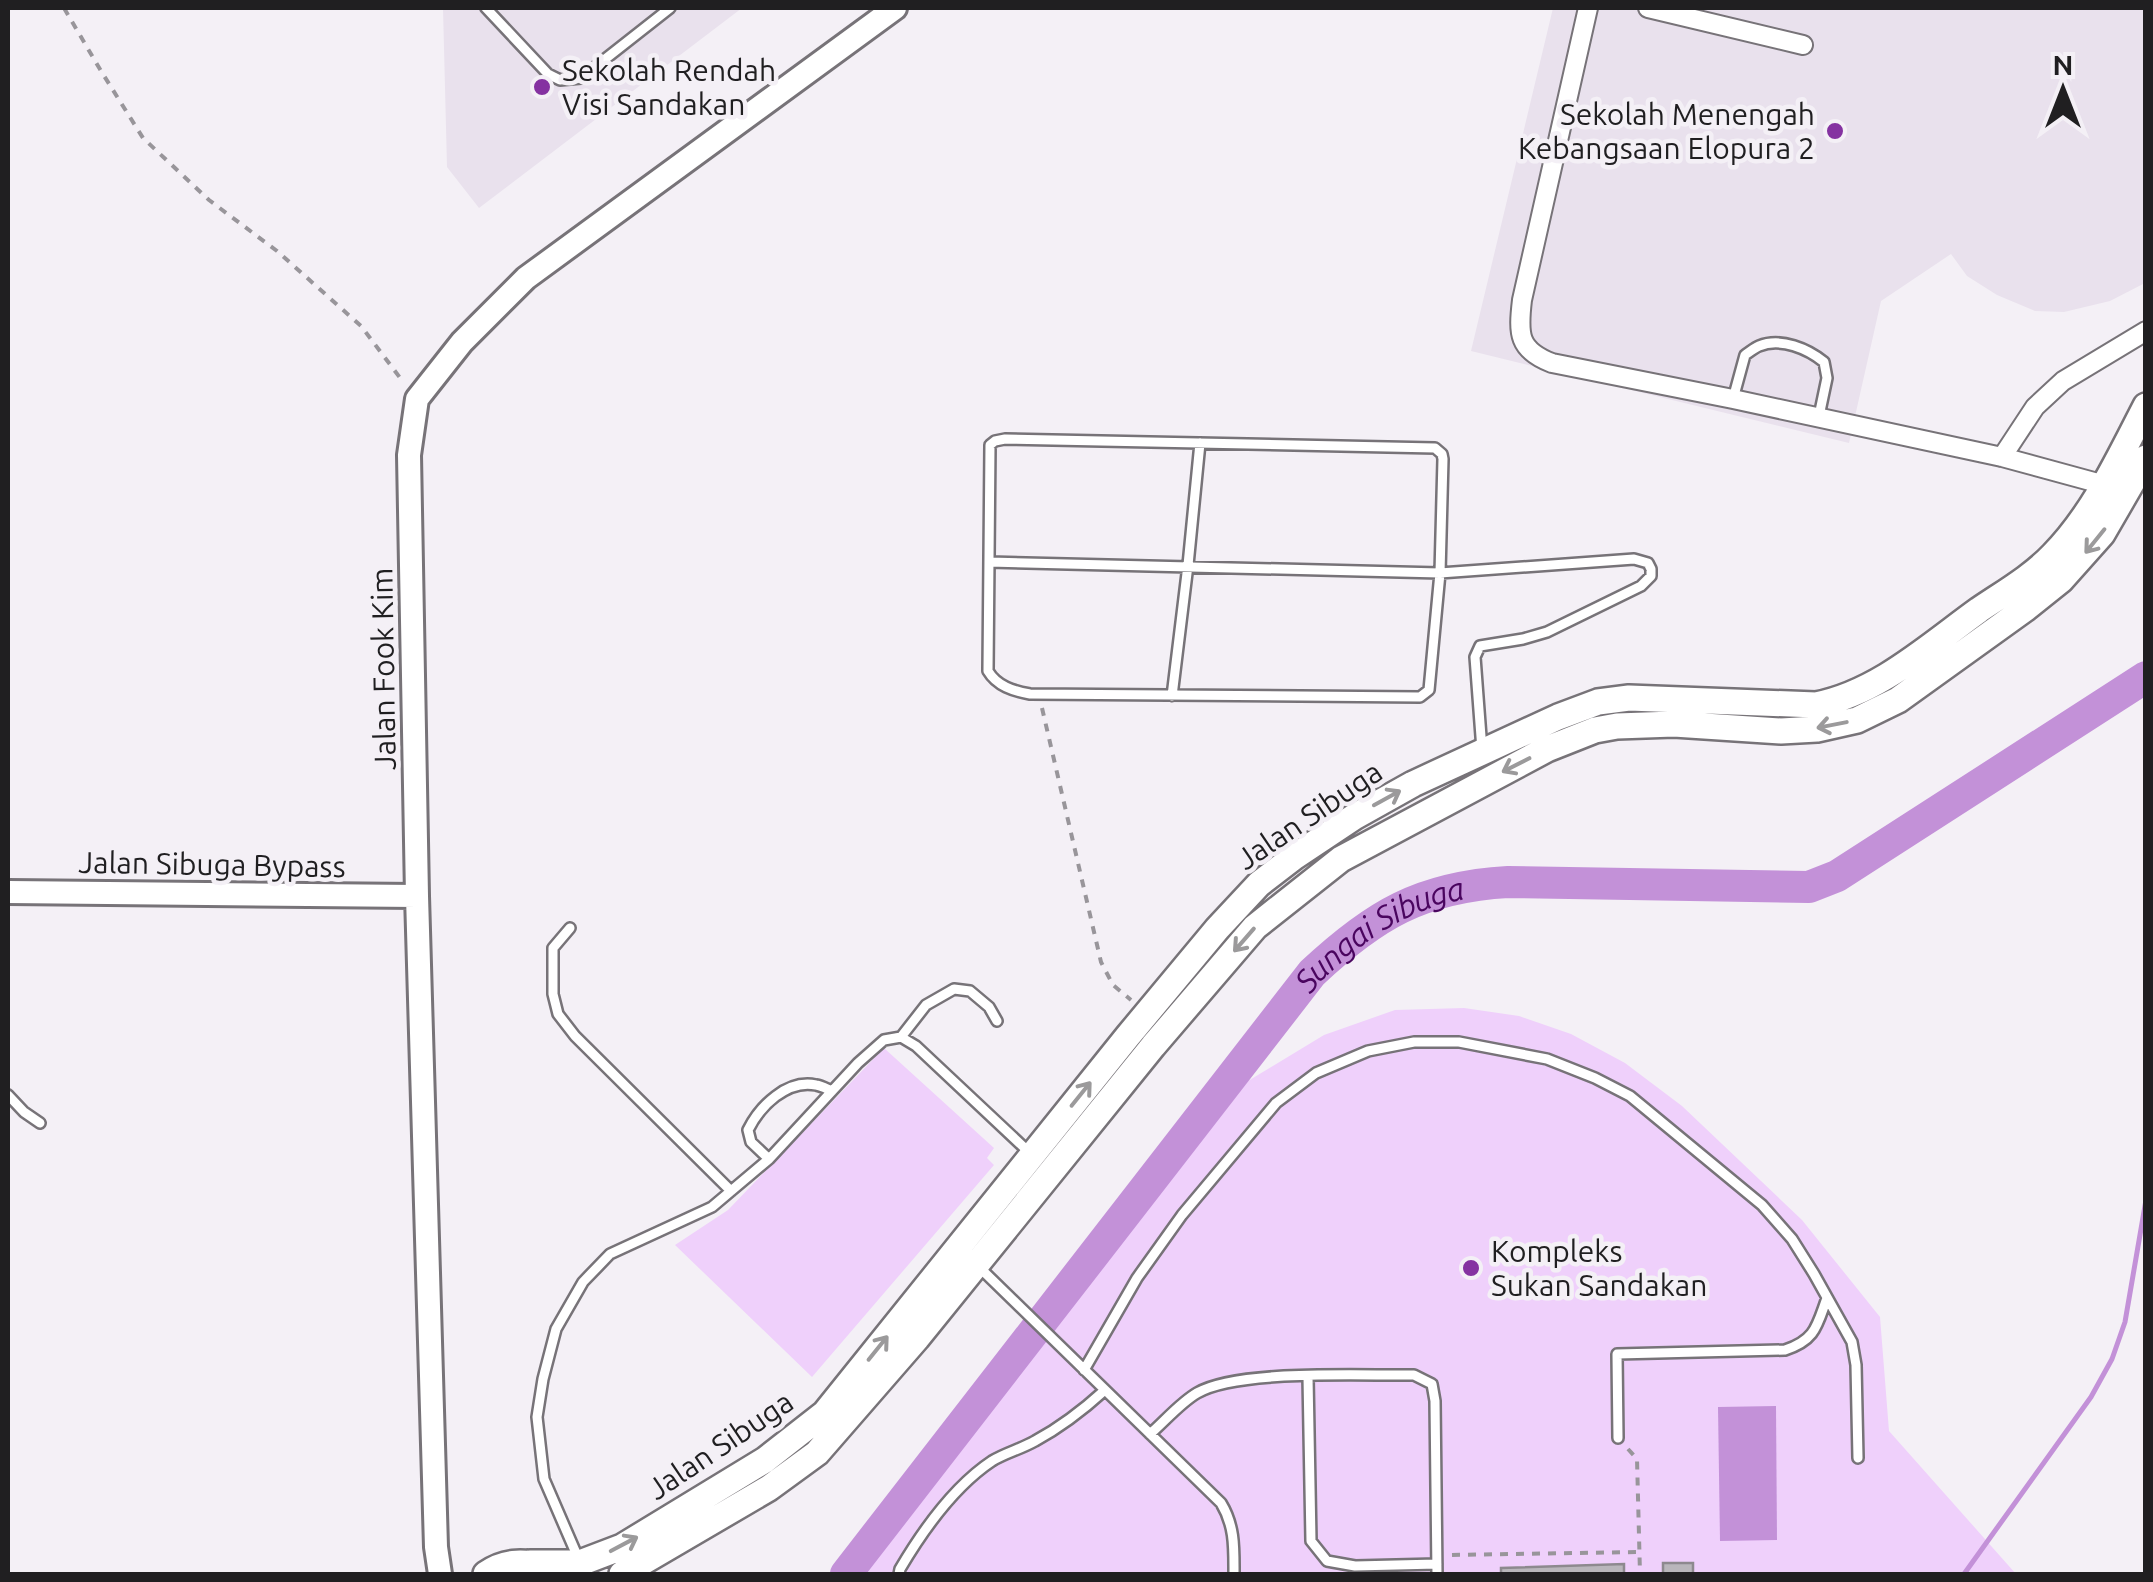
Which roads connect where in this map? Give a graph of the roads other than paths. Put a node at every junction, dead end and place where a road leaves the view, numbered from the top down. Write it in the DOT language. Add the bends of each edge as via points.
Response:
graph roads {
  1 [pos="486,8"];
  2 [pos="670,8"];
  3 [pos="895,8"];
  4 [pos="1588,8"];
  5 [pos="1648,8"];
  6 [pos="1803,44"];
  7 [pos="2146,331"];
  8 [pos="1733,398"];
  9 [pos="2146,406"];
  10 [pos="1818,417"];
  11 [pos="1200,442"];
  12 [pos="2002,457"];
  13 [pos="2146,458"];
  14 [pos="2106,485"];
  15 [pos="989,562"];
  16 [pos="1188,565"];
  17 [pos="1440,572"];
  18 [pos="1172,696"];
  19 [pos="1482,753"];
  20 [pos="8,892"];
  21 [pos="416,896"];
  22 [pos="570,928"];
  23 [pos="997,1021"];
  24 [pos="901,1038"];
  25 [pos="832,1091"];
  26 [pos="8,1095"];
  27 [pos="40,1123"];
  28 [pos="1032,1155"];
  29 [pos="769,1159"];
  30 [pos="731,1191"];
  31 [pos="976,1265"];
  32 [pos="1827,1298"];
  33 [pos="1084,1370"];
  34 [pos="1308,1376"];
  35 [pos="1105,1390"];
  36 [pos="1150,1434"];
  37 [pos="1618,1438"];
  38 [pos="1858,1458"];
  39 [pos="530,1562"];
  40 [pos="580,1562"];
  41 [pos="1437,1565"];
  42 [pos="438,1567"];
  43 [pos="456,1574"];
  44 [pos="486,1574"];
  45 [pos="555,1574"];
  46 [pos="622,1574"];
  47 [pos="900,1574"];
  48 [pos="1234,1574"];
  1 -- 2 [label="lane" via="560,80 581,78"];
  3 -- 21 [label="street, Jalan Fook Kim" via="526,278 416,398 409,455"];
  4 -- 8 [label="street" via="1522,300 1525,345 1552,363"];
  5 -- 6 [label="street"];
  7 -- 12 [label="street" via="2062,381"];
  8 -- 10 [label="street"];
  8 -- 10 [label="lane" via="1745,356 1760,345 1808,350 1824,362 1827,378"];
  9 -- 14 [label="main road, Jalan Sibuga"];
  10 -- 12 [label="street"];
  11 -- 15 [label="lane" via="995,441"];
  11 -- 16 [label="lane"];
  11 -- 17 [label="lane" via="1440,450"];
  12 -- 14 [label="street"];
  13 -- 31 [label="main road, Jalan Sibuga, one-way" via="2102,534 2061,580 1878,711 1799,730 1674,724 1594,730 1341,859 1255,927"];
  14 -- 19 [label="main road, Jalan Sibuga" via="2053,555 1856,694 1795,706 1612,699"];
  15 -- 16 [label="lane"];
  15 -- 18 [label="lane" via="992,679 1016,692"];
  16 -- 17 [label="lane"];
  16 -- 18 [label="lane"];
  17 -- 18 [label="lane" via="1429,690 1420,697"];
  17 -- 19 [label="lane" via="1634,559 1651,568 1641,586 1546,632 1480,646 1475,657"];
  28 -- 19 [label="main road, Jalan Sibuga, one-way" via="1216,929 1271,875 1354,817"];
  20 -- 21 [label="street, Jalan Sibuga Bypass"];
  21 -- 42 [label="street, Jalan Fook Kim"];
  22 -- 30 [label="lane" via="553,948 558,1014"];
  23 -- 24 [label="lane" via="970,991 954,988 926,1005"];
  24 -- 25 [label="lane" via="884,1040"];
  24 -- 28 [label="lane"];
  25 -- 29 [label="lane"];
  25 -- 29 [label="lane" via="798,1085 756,1114 748,1130 751,1142"];
  26 -- 27 [label="lane"];
  40 -- 28 [label="main road, Jalan Sibuga, one-way" via="622,1546 765,1460 825,1413"];
  29 -- 30 [label="lane"];
  30 -- 40 [label="lane" via="712,1207 610,1254 583,1282 556,1329 537,1417 544,1480"];
  31 -- 33 [label="lane"];
  31 -- 46 [label="main road, Jalan Sibuga" via="818,1452"];
  32 -- 33 [label="lane" via="1762,1205 1630,1096 1547,1060 1459,1042 1414,1042 1368,1051 1316,1073 1276,1102 1171,1230"];
  32 -- 37 [label="lane" via="1814,1332 1786,1350 1617,1354"];
  32 -- 38 [label="lane" via="1852,1342"];
  33 -- 35 [label="lane"];
  34 -- 36 [label="lane" via="1216,1384"];
  34 -- 41 [label="lane" via="1312,1541 1327,1561"];
  34 -- 41 [label="lane" via="1414,1375 1432,1384"];
  35 -- 36 [label="lane"];
  35 -- 47 [label="lane" via="1076,1416 992,1461 948,1500"];
  36 -- 48 [label="lane" via="1229,1516"];
  39 -- 40 [label="main road, Jalan Sibuga"];
  39 -- 44 [label="main road, Jalan Sibuga"];
  39 -- 45 [label="main road"];
  42 -- 43 [label="street"];
}
